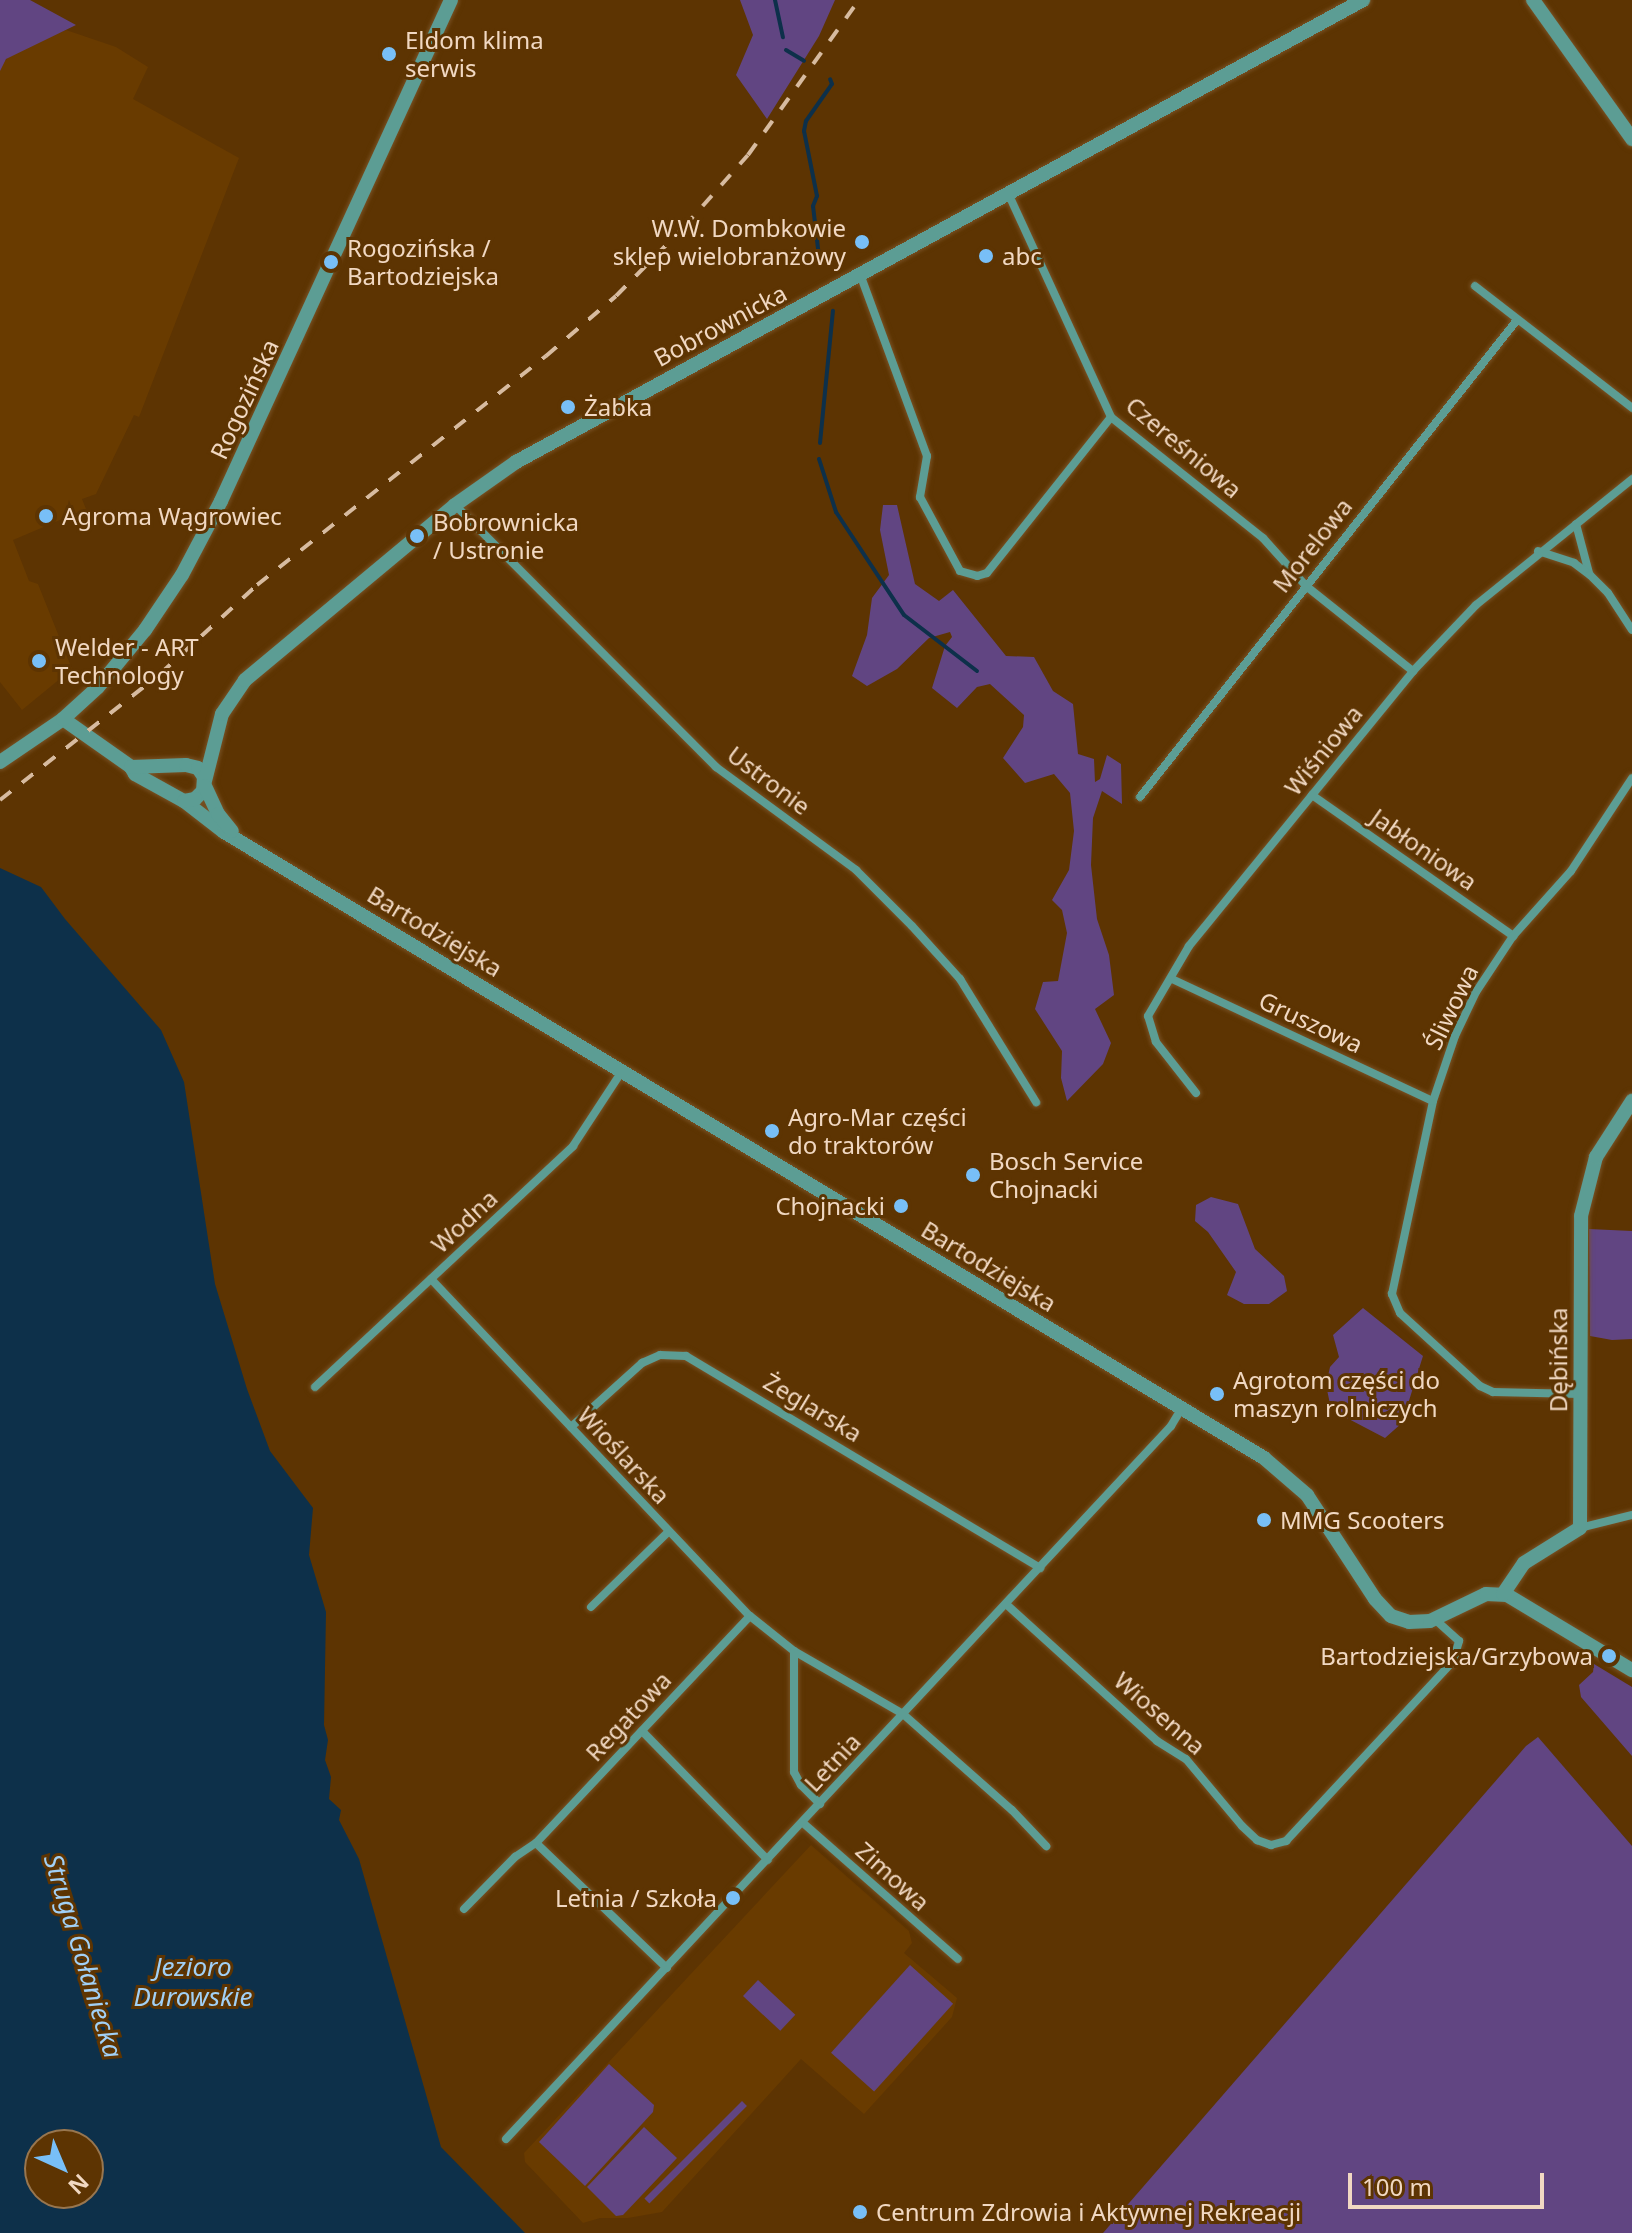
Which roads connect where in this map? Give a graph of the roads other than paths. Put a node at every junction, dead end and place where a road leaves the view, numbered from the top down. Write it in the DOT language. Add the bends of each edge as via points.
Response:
graph roads {
  1 [pos="451,0"];
  2 [pos="1363,0"];
  3 [pos="1533,0"];
  4 [pos="1632,139"];
  5 [pos="1008,193"];
  6 [pos="860,274"];
  7 [pos="1475,286"];
  8 [pos="1517,320"];
  9 [pos="1632,408"];
  10 [pos="1111,417"];
  11 [pos="1632,479"];
  12 [pos="455,505"];
  13 [pos="1576,524"];
  14 [pos="1538,551"];
  15 [pos="1590,575"];
  16 [pos="1306,586"];
  17 [pos="1632,630"];
  18 [pos="1413,671"];
  19 [pos="63,719"];
  20 [pos="212,751"];
  21 [pos="0,762"];
  22 [pos="186,766"];
  23 [pos="131,767"];
  24 [pos="1632,778"];
  25 [pos="205,784"];
  26 [pos="1312,795"];
  27 [pos="178,797"];
  28 [pos="1140,797"];
  29 [pos="245,842"];
  30 [pos="1513,936"];
  31 [pos="1172,979"];
  32 [pos="622,1070"];
  33 [pos="1196,1093"];
  34 [pos="1433,1101"];
  35 [pos="1632,1101"];
  36 [pos="1036,1102"];
  37 [pos="431,1279"];
  38 [pos="315,1387"];
  39 [pos="1580,1394"];
  40 [pos="1182,1408"];
  41 [pos="571,1427"];
  42 [pos="1632,1515"];
  43 [pos="1580,1528"];
  44 [pos="668,1532"];
  45 [pos="1040,1568"];
  46 [pos="1503,1594"];
  47 [pos="1006,1604"];
  48 [pos="591,1607"];
  49 [pos="750,1616"];
  50 [pos="1436,1620"];
  51 [pos="794,1651"];
  52 [pos="1632,1670"];
  53 [pos="903,1714"];
  54 [pos="642,1731"];
  55 [pos="820,1804"];
  56 [pos="803,1823"];
  57 [pos="536,1843"];
  58 [pos="1046,1846"];
  59 [pos="768,1860"];
  60 [pos="464,1909"];
  61 [pos="958,1959"];
  62 [pos="667,1968"];
  63 [pos="506,2139"];
  1 -- 19 [label="street, Rogozińska" via="195,552 127,655"];
  2 -- 5 [label="street, Bobrownicka"];
  3 -- 4 [label="street"];
  5 -- 6 [label="street, Bobrownicka"];
  5 -- 10 [label="street, Czereśniowa"];
  6 -- 10 [label="street" via="927,456 920,497 960,571 987,573"];
  6 -- 12 [label="street, Bobrownicka" via="516,462"];
  7 -- 8 [label="street"];
  8 -- 9 [label="street"];
  8 -- 16 [label="street, Morelowa"];
  10 -- 16 [label="street, Czereśniowa" via="1263,538"];
  11 -- 13 [label="street, Wiśniowa"];
  12 -- 20 [label="street, Bobrownicka" via="245,680 225,708"];
  12 -- 36 [label="street, Ustronie" via="716,767 856,870 912,926 960,979"];
  13 -- 14 [label="street, Wiśniowa"];
  13 -- 15 [label="street"];
  14 -- 15 [label="street" via="1574,563"];
  14 -- 18 [label="street, Wiśniowa"];
  15 -- 17 [label="street"];
  16 -- 18 [label="street, Czereśniowa"];
  16 -- 28 [label="street, Morelowa"];
  18 -- 26 [label="street, Wiśniowa"];
  19 -- 21 [label="street, Rogozińska"];
  19 -- 23 [label="street, Bartodziejska"];
  20 -- 22 [label="street"];
  20 -- 25 [label="street, Bobrownicka"];
  22 -- 23 [label="street"];
  22 -- 25 [label="street" via="202,773"];
  22 -- 27 [label="street" via="171,775"];
  23 -- 27 [label="street, Bartodziejska"];
  24 -- 30 [label="street, Śliwowa" via="1571,871"];
  25 -- 27 [label="street" via="195,799"];
  25 -- 29 [label="street, Bartodziejska" via="223,822"];
  26 -- 30 [label="street, Jabłoniowa"];
  26 -- 31 [label="street, Wiśniowa" via="1189,946"];
  27 -- 29 [label="street, Bartodziejska"];
  29 -- 32 [label="street, Bartodziejska"];
  30 -- 34 [label="street, Śliwowa" via="1476,992"];
  31 -- 33 [label="street, Wiśniowa" via="1148,1016 1156,1042"];
  31 -- 34 [label="street, Gruszowa"];
  32 -- 37 [label="street, Wodna" via="573,1146"];
  32 -- 40 [label="street, Bartodziejska"];
  34 -- 39 [label="street, Śliwowa" via="1392,1294 1400,1313 1493,1392"];
  35 -- 39 [label="street, Dębińska" via="1600,1149 1583,1204"];
  37 -- 38 [label="street, Wodna"];
  37 -- 41 [label="street, Wioślarska"];
  39 -- 43 [label="street, Dębińska"];
  40 -- 45 [label="street, Letnia"];
  40 -- 50 [label="street, Bartodziejska" via="1264,1458 1300,1487 1386,1612 1409,1622"];
  41 -- 44 [label="street, Wioślarska"];
  41 -- 45 [label="street, Żeglarska" via="642,1363 660,1355 686,1356"];
  42 -- 43 [label="street"];
  43 -- 46 [label="street" via="1524,1563"];
  44 -- 48 [label="street"];
  44 -- 49 [label="street, Wioślarska"];
  45 -- 47 [label="street, Letnia"];
  46 -- 50 [label="street" via="1486,1594"];
  46 -- 52 [label="street"];
  47 -- 50 [label="street, Wiosenna" via="1157,1741 1186,1759 1257,1840 1271,1845 1286,1841 1453,1661 1459,1641"];
  47 -- 53 [label="street, Letnia"];
  49 -- 51 [label="street, Wioślarska"];
  49 -- 54 [label="street, Regatowa"];
  51 -- 53 [label="street, Wioślarska"];
  51 -- 55 [label="street" via="794,1772"];
  53 -- 55 [label="street, Letnia"];
  53 -- 58 [label="street, Wioślarska"];
  54 -- 57 [label="street, Regatowa"];
  54 -- 59 [label="street"];
  55 -- 56 [label="street, Letnia"];
  56 -- 59 [label="street, Letnia"];
  56 -- 61 [label="street, Zimowa"];
  57 -- 60 [label="street, Regatowa"];
  57 -- 62 [label="street"];
  59 -- 62 [label="street, Letnia"];
  62 -- 63 [label="street, Letnia"];
}
